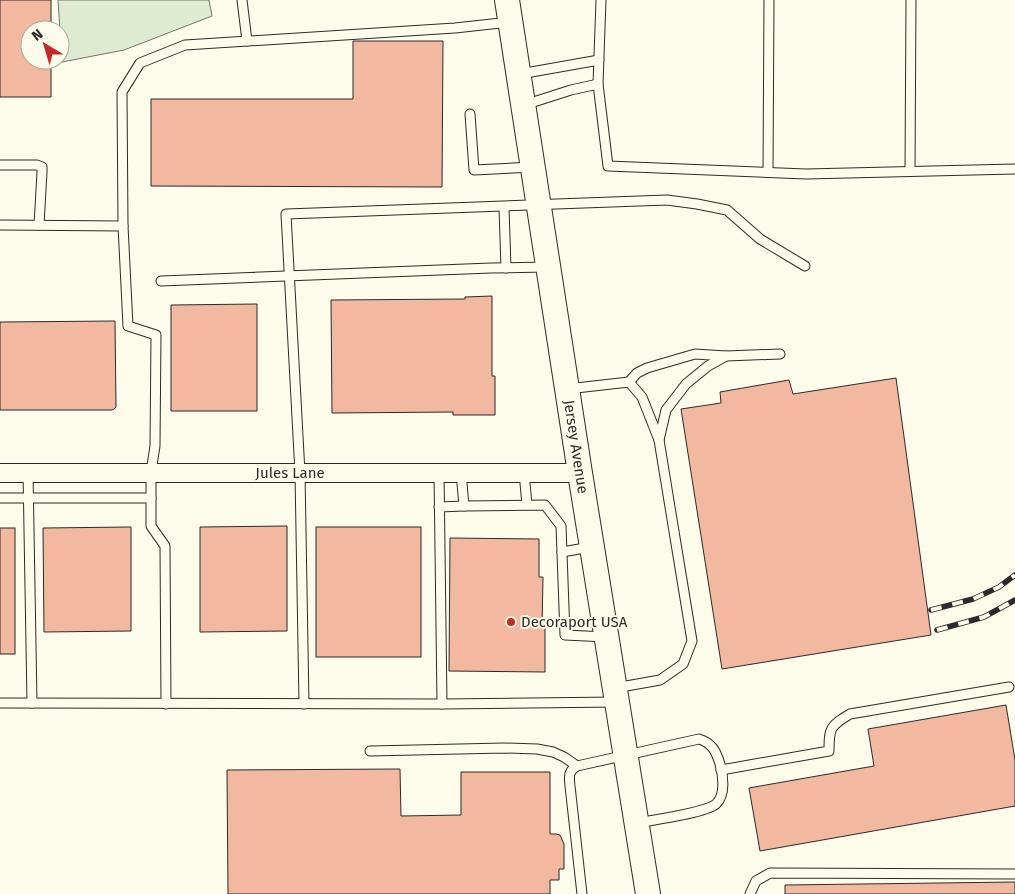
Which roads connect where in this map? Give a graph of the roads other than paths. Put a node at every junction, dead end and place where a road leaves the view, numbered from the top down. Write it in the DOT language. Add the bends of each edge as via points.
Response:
graph roads {
  1 [pos="242,0"];
  2 [pos="601,0"];
  3 [pos="769,0"];
  4 [pos="911,0"];
  5 [pos="509,11"];
  6 [pos="247,41"];
  7 [pos="599,60"];
  8 [pos="518,74"];
  9 [pos="598,84"];
  10 [pos="524,106"];
  11 [pos="470,114"];
  12 [pos="0,164"];
  13 [pos="533,167"];
  14 [pos="1015,169"];
  15 [pos="910,171"];
  16 [pos="768,172"];
  17 [pos="539,206"];
  18 [pos="504,207"];
  19 [pos="0,225"];
  20 [pos="39,225"];
  21 [pos="123,226"];
  22 [pos="805,266"];
  23 [pos="548,267"];
  24 [pos="506,268"];
  25 [pos="289,276"];
  26 [pos="161,281"];
  27 [pos="780,354"];
  28 [pos="726,356"];
  29 [pos="629,382"];
  30 [pos="567,389"];
  31 [pos="659,440"];
  32 [pos="0,472"];
  33 [pos="28,472"];
  34 [pos="151,472"];
  35 [pos="300,472"];
  36 [pos="439,472"];
  37 [pos="461,472"];
  38 [pos="524,472"];
  39 [pos="580,472"];
  40 [pos="0,498"];
  41 [pos="28,498"];
  42 [pos="151,498"];
  43 [pos="526,505"];
  44 [pos="464,506"];
  45 [pos="439,507"];
  46 [pos="592,547"];
  47 [pos="562,552"];
  48 [pos="607,637"];
  49 [pos="1009,687"];
  50 [pos="616,695"];
  51 [pos="0,703"];
  52 [pos="32,704"];
  53 [pos="166,704"];
  54 [pos="304,704"];
  55 [pos="442,704"];
  56 [pos="370,751"];
  57 [pos="627,756"];
  58 [pos="577,766"];
  59 [pos="721,770"];
  60 [pos="637,823"];
  61 [pos="1015,874"];
  62 [pos="582,894"];
  63 [pos="648,894"];
  64 [pos="750,894"];
  1 -- 6 [label="lane"];
  2 -- 7 [label="lane"];
  3 -- 16 [label="lane"];
  4 -- 15 [label="lane"];
  5 -- 6 [label="lane" via="455,28"];
  5 -- 8 [label="street, Jersey Avenue"];
  6 -- 21 [label="lane" via="185,44 140,63 122,92"];
  7 -- 8 [label="lane"];
  7 -- 9 [label="lane"];
  8 -- 10 [label="street, Jersey Avenue"];
  9 -- 10 [label="lane"];
  9 -- 16 [label="lane" via="608,166"];
  10 -- 13 [label="street, Jersey Avenue"];
  11 -- 13 [label="lane" via="474,170"];
  12 -- 20 [label="lane" via="42,167"];
  13 -- 17 [label="street, Jersey Avenue"];
  14 -- 15 [label="lane"];
  15 -- 16 [label="lane"];
  17 -- 18 [label="lane"];
  17 -- 22 [label="lane" via="667,200 727,210 760,239"];
  17 -- 23 [label="street, Jersey Avenue"];
  18 -- 24 [label="lane"];
  18 -- 25 [label="lane" via="286,214"];
  19 -- 20 [label="lane"];
  20 -- 21 [label="lane"];
  21 -- 34 [label="lane" via="128,326 156,336 155,446"];
  23 -- 24 [label="lane"];
  23 -- 30 [label="street, Jersey Avenue"];
  24 -- 25 [label="lane"];
  25 -- 26 [label="lane"];
  25 -- 35 [label="lane"];
  27 -- 28 [label="lane"];
  28 -- 29 [label="lane" via="695,354 647,368"];
  28 -- 31 [label="lane" via="708,366 681,390 666,410"];
  29 -- 30 [label="lane"];
  29 -- 31 [label="lane" via="642,397"];
  30 -- 39 [label="street, Jersey Avenue"];
  31 -- 50 [label="lane" via="692,641 682,664 660,680"];
  32 -- 33 [label="street, Jules Lane"];
  33 -- 34 [label="street, Jules Lane"];
  33 -- 41 [label="lane"];
  34 -- 35 [label="street, Jules Lane"];
  34 -- 42 [label="lane"];
  35 -- 36 [label="street, Jules Lane"];
  35 -- 54 [label="lane"];
  36 -- 37 [label="street, Jules Lane"];
  36 -- 45 [label="lane"];
  37 -- 38 [label="street, Jules Lane"];
  37 -- 44 [label="lane"];
  38 -- 39 [label="street, Jules Lane"];
  38 -- 43 [label="lane"];
  39 -- 46 [label="street, Jersey Avenue"];
  40 -- 41 [label="lane"];
  41 -- 42 [label="lane"];
  41 -- 52 [label="lane"];
  42 -- 53 [label="lane" via="151,526 165,546"];
  43 -- 44 [label="lane"];
  43 -- 47 [label="lane" via="545,505 561,526"];
  44 -- 45 [label="lane"];
  45 -- 55 [label="lane"];
  46 -- 47 [label="lane"];
  46 -- 48 [label="street, Jersey Avenue"];
  47 -- 48 [label="lane" via="565,635"];
  48 -- 50 [label="street, Jersey Avenue"];
  49 -- 59 [label="lane" via="850,714 831,728 829,751"];
  50 -- 55 [label="lane"];
  50 -- 57 [label="street, Jersey Avenue"];
  51 -- 52 [label="lane"];
  52 -- 53 [label="lane"];
  53 -- 54 [label="lane"];
  54 -- 55 [label="lane"];
  56 -- 58 [label="lane" via="537,749 553,752"];
  57 -- 58 [label="lane"];
  57 -- 59 [label="lane" via="699,739 708,742 715,751"];
  57 -- 60 [label="street, Jersey Avenue"];
  58 -- 62 [label="lane" via="569,776"];
  59 -- 60 [label="lane" via="721,796 716,804 694,812"];
  60 -- 63 [label="street, Jersey Avenue"];
  61 -- 64 [label="lane" via="770,874 756,881"];
}
